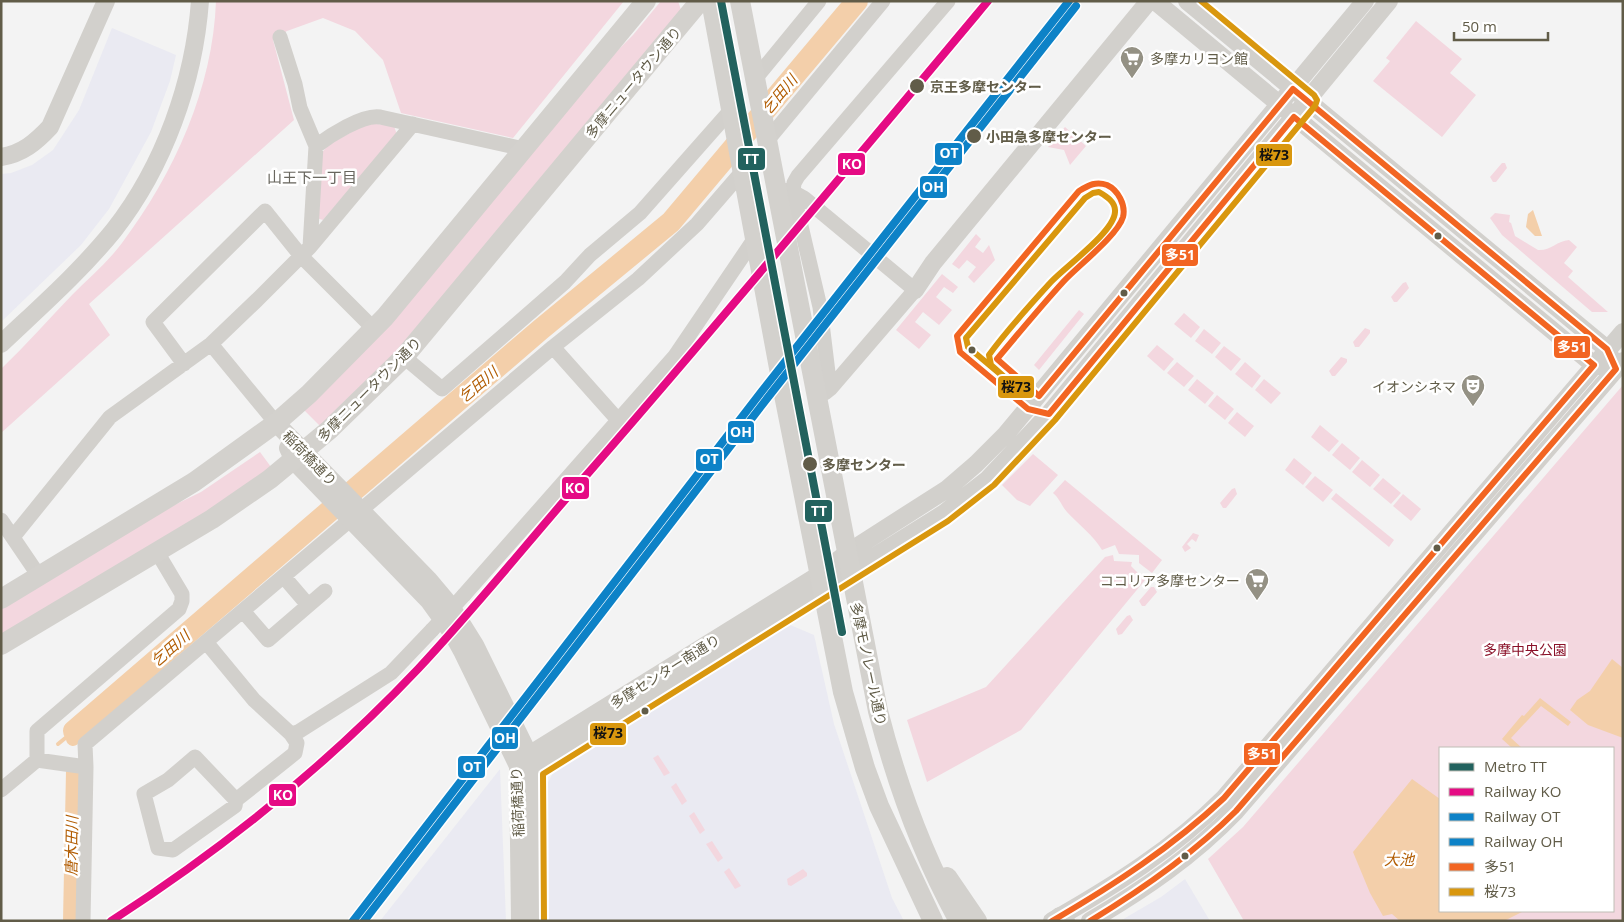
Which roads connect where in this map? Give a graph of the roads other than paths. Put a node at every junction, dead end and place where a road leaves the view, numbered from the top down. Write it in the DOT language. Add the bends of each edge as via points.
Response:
graph roads {
  1 [pos="106,1"];
  2 [pos="200,1"];
  3 [pos="646,1"];
  4 [pos="700,1"];
  5 [pos="711,1"];
  6 [pos="740,1"];
  7 [pos="820,1"];
  8 [pos="883,1"];
  9 [pos="1149,1"];
  10 [pos="1155,1"];
  11 [pos="1187,1"];
  12 [pos="1365,1"];
  13 [pos="1389,1"];
  14 [pos="944,3"];
  15 [pos="280,37"];
  16 [pos="756,85"];
  17 [pos="1294,89"];
  18 [pos="1308,101"];
  19 [pos="1280,105"];
  20 [pos="732,115"];
  21 [pos="1294,117"];
  22 [pos="413,124"];
  23 [pos="765,136"];
  24 [pos="316,146"];
  25 [pos="524,149"];
  26 [pos="1,157"];
  27 [pos="741,166"];
  28 [pos="774,182"];
  29 [pos="793,192"];
  30 [pos="755,238"];
  31 [pos="305,251"];
  32 [pos="915,290"];
  33 [pos="374,329"];
  34 [pos="1623,332"];
  35 [pos="1,344"];
  36 [pos="211,344"];
  37 [pos="553,347"];
  38 [pos="1608,349"];
  39 [pos="404,356"];
  40 [pos="184,364"];
  41 [pos="1594,365"];
  42 [pos="1619,365"];
  43 [pos="823,395"];
  44 [pos="618,420"];
  45 [pos="276,423"];
  46 [pos="300,456"];
  47 [pos="352,512"];
  48 [pos="1,520"];
  49 [pos="13,537"];
  50 [pos="157,552"];
  51 [pos="849,563"];
  52 [pos="39,576"];
  53 [pos="284,577"];
  54 [pos="820,582"];
  55 [pos="326,591"];
  56 [pos="1,599"];
  57 [pos="308,605"];
  58 [pos="243,611"];
  59 [pos="206,642"];
  60 [pos="1,645"];
  61 [pos="290,734"];
  62 [pos="38,760"];
  63 [pos="527,764"];
  64 [pos="86,767"];
  65 [pos="1,790"];
  66 [pos="236,800"];
  67 [pos="920,842"];
  68 [pos="898,851"];
  69 [pos="1059,920"];
  70 [pos="84,921"];
  71 [pos="520,921"];
  72 [pos="535,921"];
  73 [pos="918,921"];
  74 [pos="933,921"];
  75 [pos="959,921"];
  76 [pos="977,921"];
  77 [pos="1090,921"];
  1 -- 26 [label="street" via="50,127 21,152"];
  2 -- 35 [label="street" via="184,89 169,133 141,188 92,256"];
  3 -- 25 [label="main road"];
  4 -- 39 [label="main road, 多摩ニュータウン通り"];
  5 -- 20 [label="main road"];
  6 -- 16 [label="main road"];
  7 -- 16 [label="street"];
  8 -- 23 [label="street"];
  9 -- 32 [label="street"];
  10 -- 19 [label="street"];
  11 -- 17 [label="street"];
  12 -- 17 [label="street"];
  13 -- 18 [label="street"];
  14 -- 29 [label="street" via="804,170 794,183"];
  15 -- 24 [label="street" via="300,108"];
  16 -- 23 [label="main road, 多摩モノレール通り"];
  17 -- 18 [label="street"];
  17 -- 19 [label="street, 多摩センター南通り"];
  18 -- 21 [label="street, 多摩センター南通り"];
  18 -- 38 [label="street"];
  19 -- 21 [label="street"];
  19 -- 51 [label="street, 多摩センター南通り" via="1006,434 947,489"];
  20 -- 27 [label="main road, 多摩モノレール通り"];
  20 -- 39 [label="street" via="640,212 442,389"];
  21 -- 41 [label="street"];
  21 -- 51 [label="street, 多摩センター南通り" via="1019,448 957,504"];
  22 -- 24 [label="street" via="373,116 325,138"];
  22 -- 25 [label="street"];
  22 -- 31 [label="street"];
  23 -- 28 [label="main road, 多摩モノレール通り"];
  24 -- 31 [label="street"];
  25 -- 33 [label="main road"];
  27 -- 30 [label="main road, 多摩モノレール通り"];
  27 -- 37 [label="street" via="697,224 638,279"];
  28 -- 29 [label="street"];
  28 -- 43 [label="main road, 多摩モノレール通り"];
  29 -- 32 [label="street"];
  29 -- 43 [label="street" via="820,307"];
  30 -- 44 [label="street" via="675,356"];
  30 -- 54 [label="main road, 多摩モノレール通り"];
  31 -- 33 [label="street"];
  31 -- 36 [label="street"];
  31 -- 40 [label="street" via="265,211 153,322"];
  32 -- 43 [label="street"];
  33 -- 45 [label="main road" via="310,394"];
  34 -- 38 [label="street"];
  36 -- 40 [label="street"];
  36 -- 45 [label="street"];
  37 -- 44 [label="street"];
  37 -- 47 [label="street"];
  38 -- 41 [label="street"];
  38 -- 42 [label="street"];
  39 -- 46 [label="main road, 多摩ニュータウン通り"];
  40 -- 49 [label="street" via="110,417"];
  41 -- 42 [label="street"];
  41 -- 69 [label="street" via="1224,798 1194,827 1145,865"];
  42 -- 77 [label="street" via="1236,811 1182,861"];
  43 -- 51 [label="main road, 多摩モノレール通り"];
  44 -- 61 [label="street, bridge" via="391,674"];
  45 -- 46 [label="street, 稲荷橋通り"];
  45 -- 52 [label="main road" via="194,482"];
  46 -- 47 [label="street, 稲荷橋通り"];
  46 -- 50 [label="main road, 多摩ニュータウン通り" via="212,519"];
  47 -- 53 [label="street"];
  47 -- 63 [label="street, 稲荷橋通り" via="439,614"];
  48 -- 49 [label="street"];
  49 -- 52 [label="street"];
  50 -- 60 [label="main road, 多摩ニュータウン通り"];
  50 -- 62 [label="street" via="182,594 178,609 37,731"];
  51 -- 54 [label="street, 多摩センター南通り"];
  51 -- 67 [label="main road, 多摩モノレール通り" via="886,744"];
  52 -- 56 [label="main road"];
  53 -- 57 [label="street"];
  53 -- 58 [label="street"];
  54 -- 63 [label="street, 多摩センター南通り"];
  54 -- 68 [label="main road, 多摩モノレール通り" via="850,720"];
  55 -- 57 [label="street"];
  57 -- 58 [label="street" via="268,640"];
  58 -- 59 [label="street"];
  59 -- 61 [label="street" via="254,700"];
  59 -- 64 [label="street" via="85,744"];
  61 -- 66 [label="street" via="297,743 296,754"];
  62 -- 64 [label="street"];
  62 -- 65 [label="street"];
  63 -- 71 [label="street, 稲荷橋通り"];
  63 -- 72 [label="street, 稲荷橋通り"];
  64 -- 70 [label="street"];
  66 -- 66 [label="street" via="235,806 173,850 158,848 144,794 168,780 195,757"];
  67 -- 75 [label="main road, 多摩モノレール通り"];
  67 -- 76 [label="main road"];
  68 -- 73 [label="main road" via="906,892"];
  68 -- 74 [label="main road, 多摩モノレール通り"];
}
